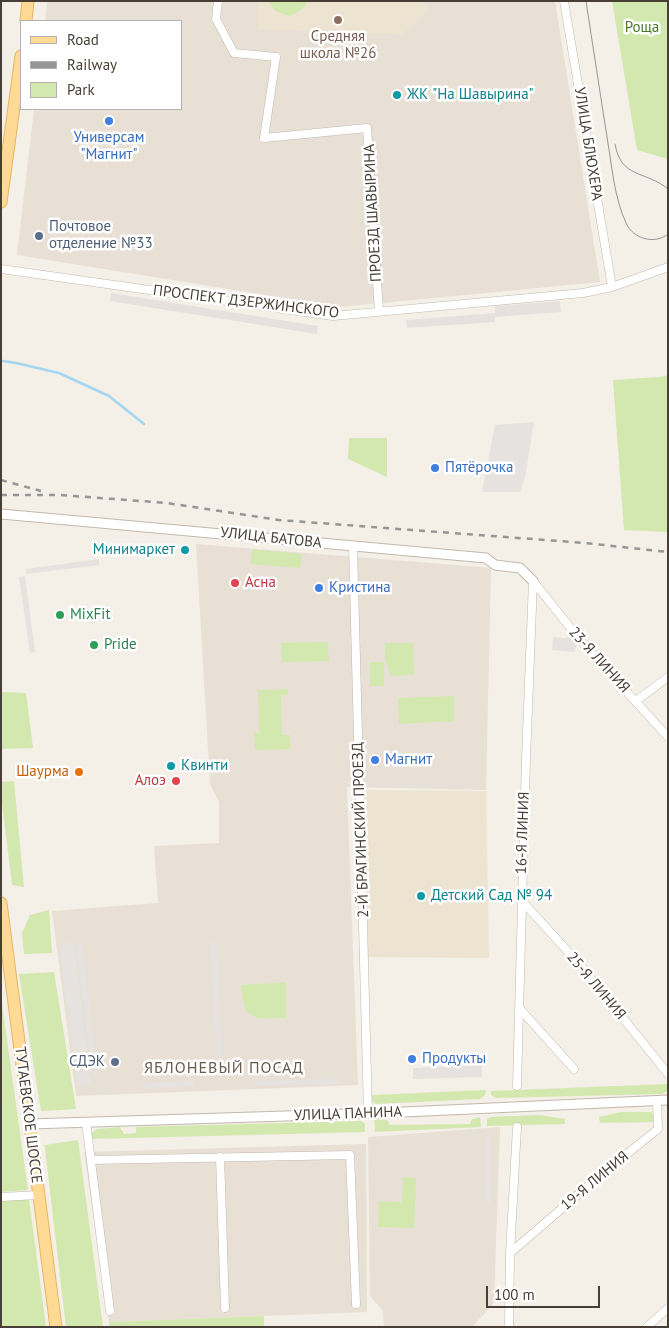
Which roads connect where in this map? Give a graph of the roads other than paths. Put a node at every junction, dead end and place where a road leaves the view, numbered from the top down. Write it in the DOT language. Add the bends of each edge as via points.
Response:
graph roads {
  1 [pos="28,1"];
  2 [pos="218,1"];
  3 [pos="564,1"];
  4 [pos="26,20"];
  5 [pos="20,63"];
  6 [pos="1,202"];
  7 [pos="668,267"];
  8 [pos="1,269"];
  9 [pos="612,287"];
  10 [pos="379,312"];
  11 [pos="1,514"];
  12 [pos="353,546"];
  13 [pos="533,580"];
  14 [pos="668,677"];
  15 [pos="636,701"];
  16 [pos="668,737"];
  17 [pos="522,900"];
  18 [pos="1,903"];
  19 [pos="520,1009"];
  20 [pos="574,1069"];
  21 [pos="668,1074"];
  22 [pos="517,1086"];
  23 [pos="668,1100"];
  24 [pos="657,1101"];
  25 [pos="368,1113"];
  26 [pos="86,1122"];
  27 [pos="29,1124"];
  28 [pos="517,1127"];
  29 [pos="220,1157"];
  30 [pos="91,1160"];
  31 [pos="38,1195"];
  32 [pos="1,1197"];
  33 [pos="510,1253"];
  34 [pos="356,1304"];
  35 [pos="225,1308"];
  36 [pos="668,1308"];
  37 [pos="110,1311"];
  38 [pos="56,1327"];
  39 [pos="509,1327"];
  40 [pos="647,1327"];
  1 -- 4 [label="main road"];
  2 -- 10 [label="street, ПРОЕЗД ШАВЫРИНА" via="216,19 234,53 276,57 264,138 367,128"];
  3 -- 9 [label="street, УЛИЦА БЛЮХЕРА"];
  5 -- 6 [label="main road"];
  7 -- 9 [label="street, ПРОСПЕКТ ДЗЕРЖИНСКОГО"];
  8 -- 10 [label="street, ПРОСПЕКТ ДЗЕРЖИНСКОГО" via="334,316"];
  9 -- 10 [label="street, ПРОСПЕКТ ДЗЕРЖИНСКОГО" via="583,293"];
  11 -- 12 [label="street, УЛИЦА БАТОВА"];
  12 -- 13 [label="street, УЛИЦА БАТОВА" via="486,558 495,565 520,568"];
  12 -- 25 [label="street, 2-Й БРАГИНСКИЙ ПРОЕЗД"];
  13 -- 15 [label="street, 23-Я ЛИНИЯ" via="585,646"];
  13 -- 17 [label="street, 16-Я ЛИНИЯ"];
  14 -- 15 [label="street"];
  15 -- 16 [label="street, 23-Я ЛИНИЯ"];
  17 -- 19 [label="street, 16-Я ЛИНИЯ"];
  17 -- 21 [label="street, 25-Я ЛИНИЯ" via="582,966"];
  18 -- 27 [label="main road, ТУТАЕВСКОЕ ШОССЕ"];
  19 -- 20 [label="street"];
  19 -- 22 [label="street, 16-Я ЛИНИЯ"];
  23 -- 24 [label="street, УЛИЦА ПАНИНА"];
  24 -- 25 [label="street, УЛИЦА ПАНИНА"];
  24 -- 33 [label="street, 19-Я ЛИНИЯ" via="658,1129"];
  25 -- 26 [label="street, УЛИЦА ПАНИНА"];
  26 -- 27 [label="street, УЛИЦА ПАНИНА"];
  26 -- 30 [label="street"];
  27 -- 31 [label="main road, ТУТАЕВСКОЕ ШОССЕ"];
  28 -- 33 [label="street"];
  29 -- 30 [label="street"];
  29 -- 34 [label="street" via="350,1155"];
  29 -- 35 [label="street"];
  30 -- 37 [label="street"];
  31 -- 32 [label="street"];
  31 -- 38 [label="main road, ТУТАЕВСКОЕ ШОССЕ"];
  33 -- 39 [label="street"];
  36 -- 40 [label="street"];
}
